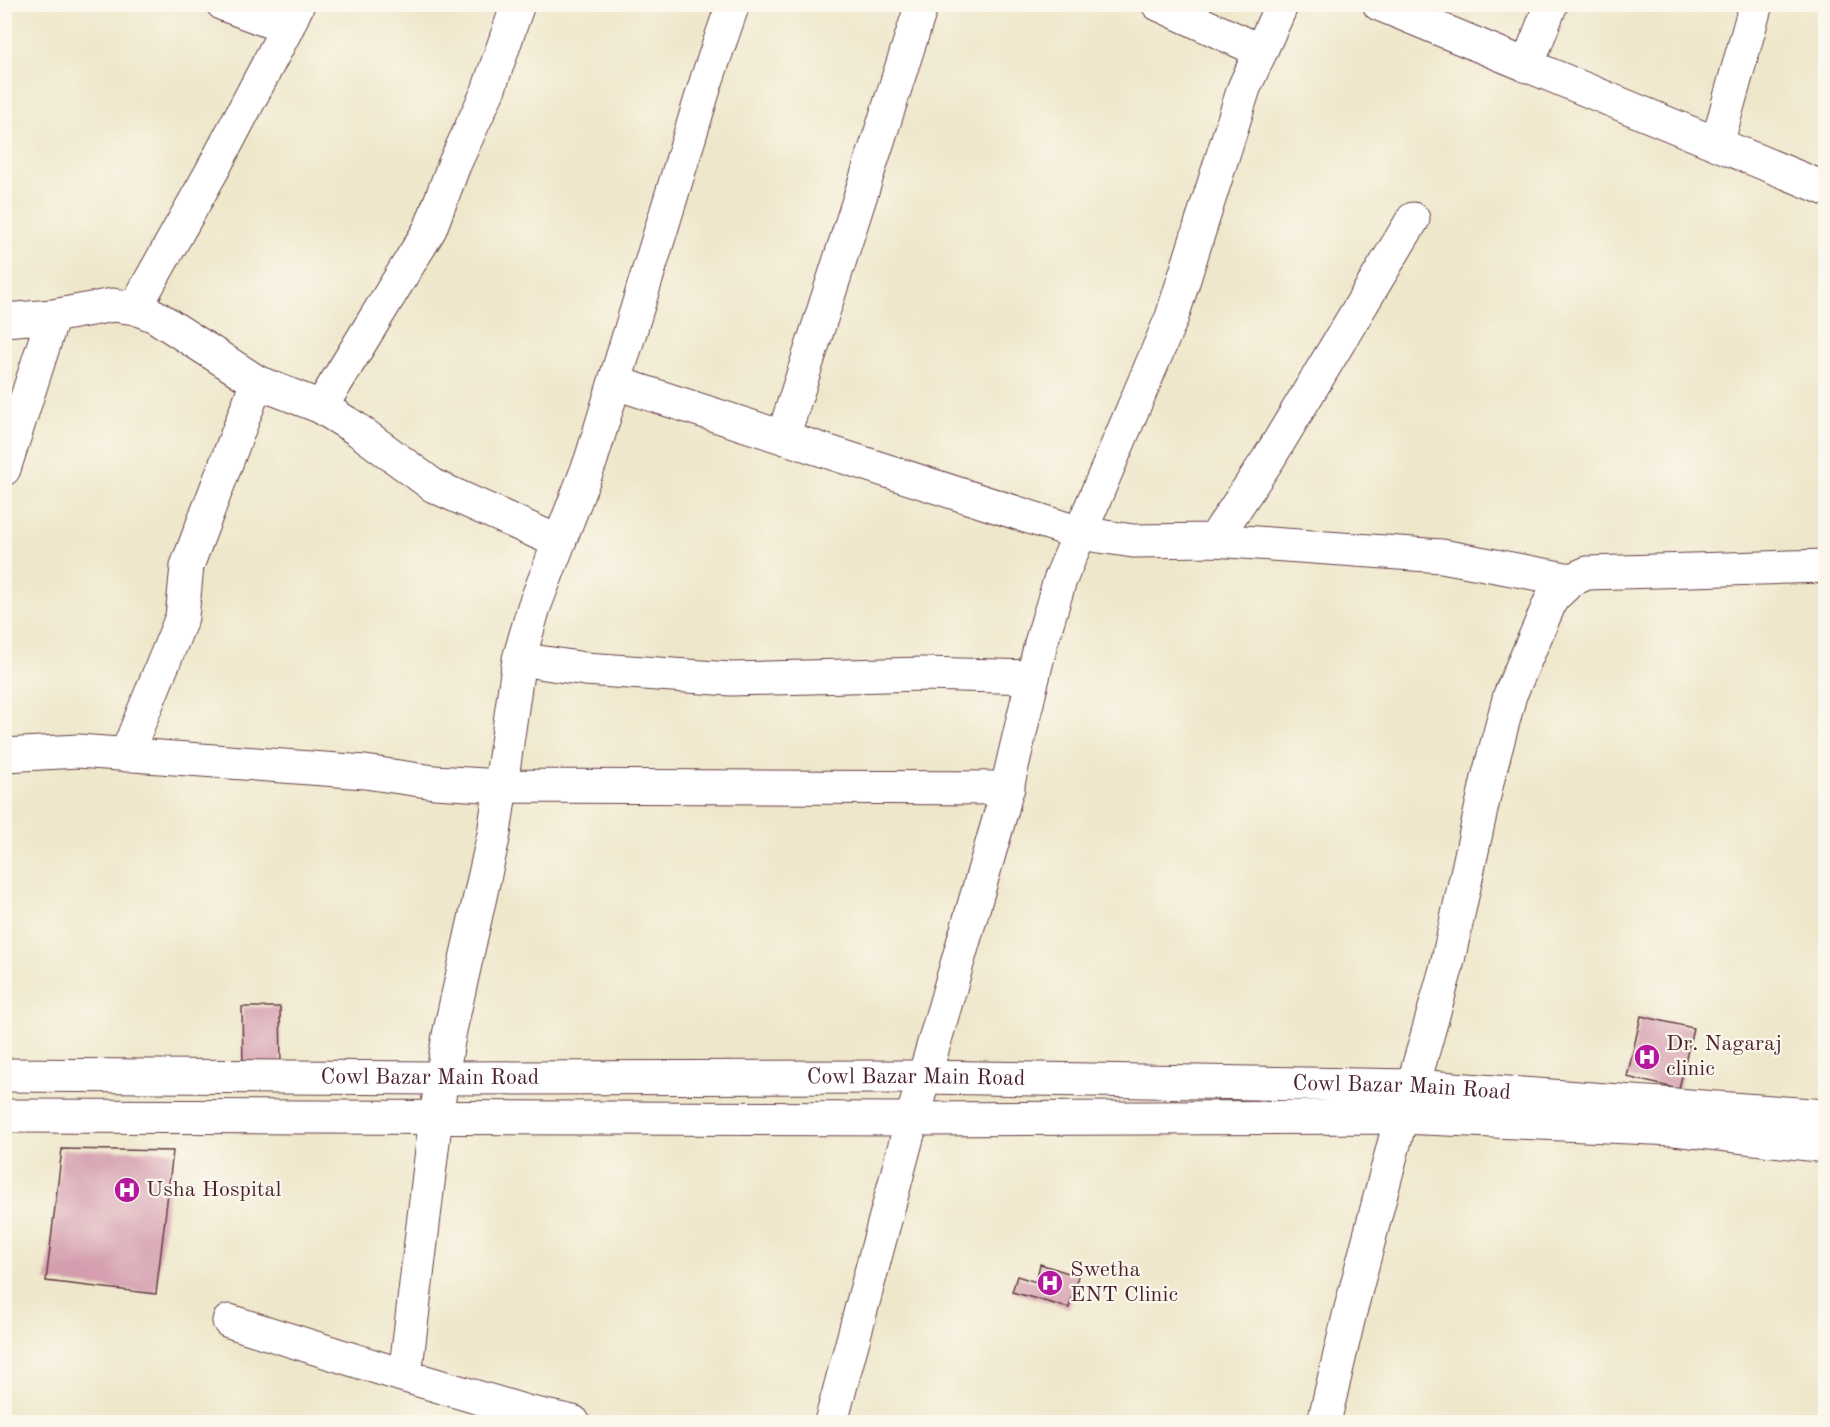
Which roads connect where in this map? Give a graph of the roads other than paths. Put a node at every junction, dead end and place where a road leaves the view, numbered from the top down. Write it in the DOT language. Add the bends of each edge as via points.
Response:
graph roads {
  1 [pos="224,4"];
  2 [pos="518,4"];
  3 [pos="733,4"];
  4 [pos="922,4"];
  5 [pos="1158,4"];
  6 [pos="1282,4"];
  7 [pos="1379,4"];
  8 [pos="1551,4"];
  9 [pos="1756,4"];
  10 [pos="292,16"];
  11 [pos="1438,16"];
  12 [pos="1261,51"];
  13 [pos="1527,66"];
  14 [pos="1716,144"];
  15 [pos="1826,189"];
  16 [pos="1413,219"];
  17 [pos="135,308"];
  18 [pos="53,316"];
  19 [pos="4,320"];
  20 [pos="257,382"];
  21 [pos="616,383"];
  22 [pos="321,408"];
  23 [pos="783,436"];
  24 [pos="4,469"];
  25 [pos="1079,533"];
  26 [pos="1214,540"];
  27 [pos="559,542"];
  28 [pos="1826,566"];
  29 [pos="1571,580"];
  30 [pos="519,659"];
  31 [pos="1033,677"];
  32 [pos="4,754"];
  33 [pos="126,755"];
  34 [pos="502,786"];
  35 [pos="1008,788"];
  36 [pos="4,1075"];
  37 [pos="924,1077"];
  38 [pos="442,1078"];
  39 [pos="1413,1086"];
  40 [pos="4,1116"];
  41 [pos="436,1116"];
  42 [pos="1826,1116"];
  43 [pos="1401,1117"];
  44 [pos="912,1119"];
  45 [pos="1826,1146"];
  46 [pos="229,1321"];
  47 [pos="405,1376"];
  48 [pos="573,1422"];
  49 [pos="831,1422"];
  50 [pos="1324,1422"];
  1 -- 10 [label="street"];
  2 -- 22 [label="street" via="488,91 430,229"];
  3 -- 21 [label="street"];
  4 -- 23 [label="street"];
  5 -- 12 [label="street"];
  6 -- 12 [label="street"];
  7 -- 11 [label="street"];
  8 -- 13 [label="street"];
  9 -- 14 [label="street"];
  10 -- 17 [label="street"];
  11 -- 13 [label="street"];
  12 -- 25 [label="street" via="1244,88 1172,317"];
  13 -- 14 [label="street"];
  14 -- 15 [label="street"];
  16 -- 26 [label="street" via="1269,458"];
  17 -- 18 [label="street" via="112,305"];
  17 -- 20 [label="street" via="155,316"];
  18 -- 19 [label="street"];
  18 -- 24 [label="street"];
  20 -- 22 [label="street"];
  20 -- 33 [label="street" via="187,566 182,617"];
  21 -- 23 [label="street"];
  21 -- 27 [label="street"];
  22 -- 27 [label="street" via="434,486"];
  23 -- 25 [label="street"];
  25 -- 26 [label="street" via="1133,541"];
  25 -- 31 [label="street" via="1060,580"];
  26 -- 29 [label="street" via="1442,556"];
  27 -- 30 [label="street"];
  28 -- 29 [label="street" via="1610,571 1587,573"];
  29 -- 39 [label="street" via="1552,598 1510,695 1446,969"];
  30 -- 31 [label="street" via="585,669 731,679 924,674"];
  30 -- 34 [label="street"];
  31 -- 35 [label="street"];
  32 -- 33 [label="street" via="78,751"];
  33 -- 34 [label="street"];
  34 -- 35 [label="street"];
  34 -- 38 [label="street"];
  35 -- 37 [label="street"];
  36 -- 38 [label="street, Cowl Bazar Main Road"];
  37 -- 38 [label="street, Cowl Bazar Main Road"];
  37 -- 39 [label="street, Cowl Bazar Main Road"];
  37 -- 44 [label="street"];
  38 -- 41 [label="street"];
  39 -- 42 [label="street, Cowl Bazar Main Road"];
  39 -- 43 [label="street"];
  40 -- 41 [label="street"];
  41 -- 44 [label="street"];
  41 -- 47 [label="street"];
  43 -- 44 [label="street"];
  43 -- 45 [label="street" via="1674,1129"];
  43 -- 50 [label="street"];
  44 -- 49 [label="street"];
  46 -- 47 [label="street"];
  47 -- 48 [label="street"];
}
